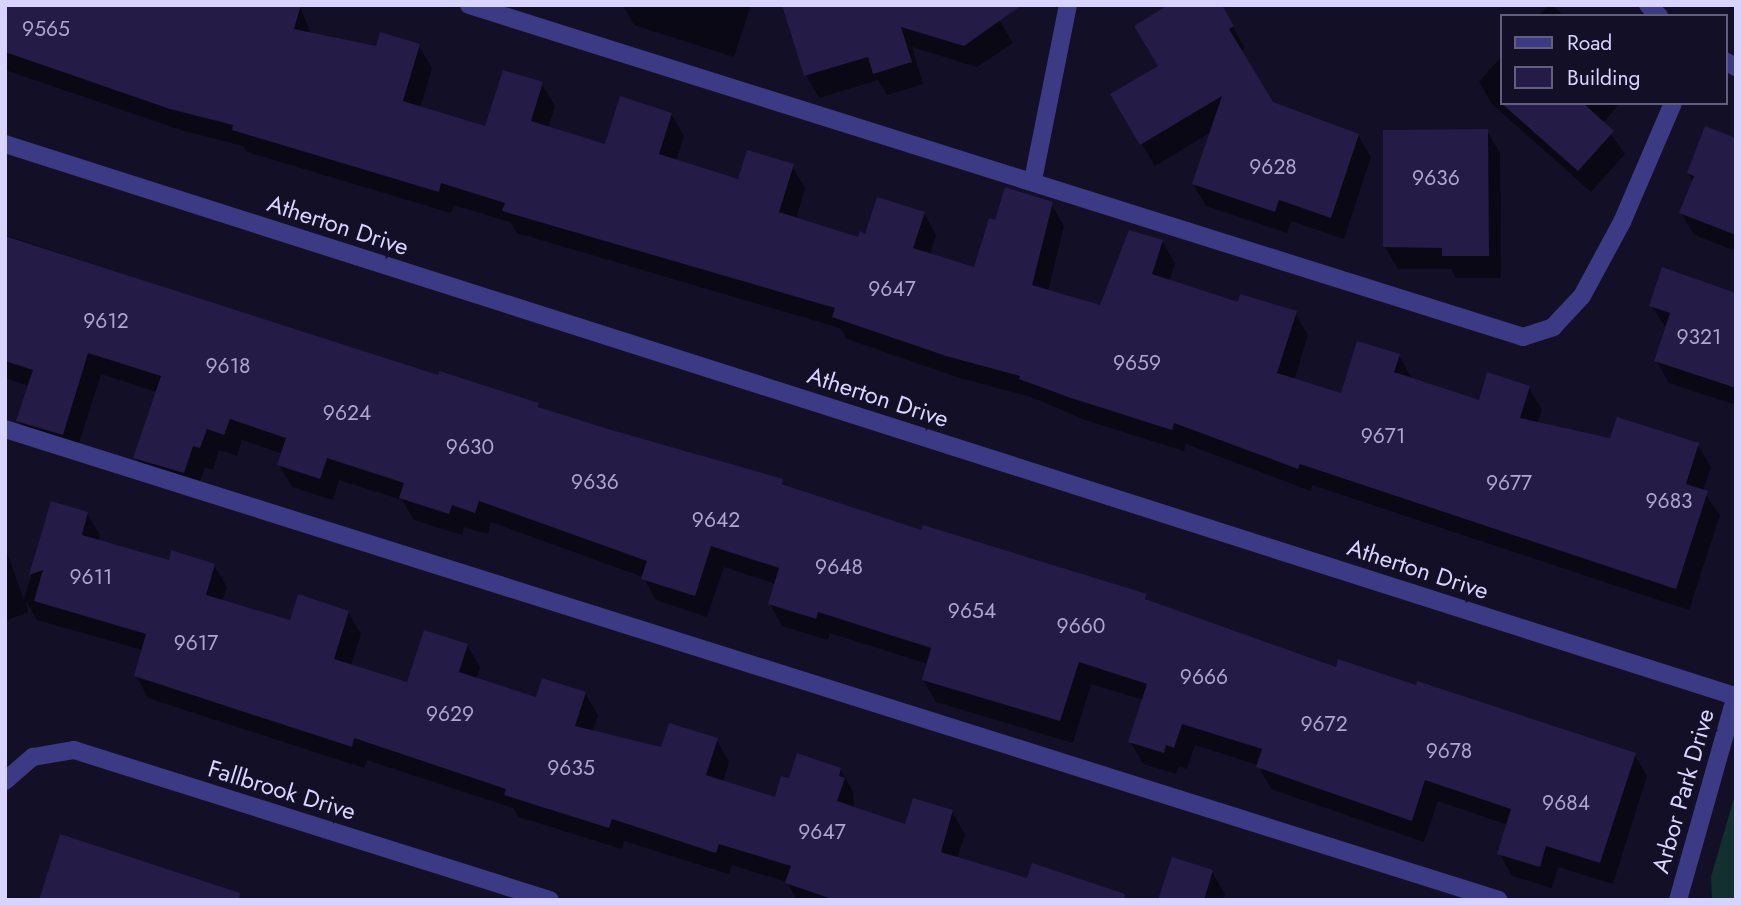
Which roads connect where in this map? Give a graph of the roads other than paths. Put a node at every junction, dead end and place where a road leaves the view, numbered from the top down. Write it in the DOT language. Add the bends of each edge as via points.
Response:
graph roads {
  1 [pos="469,5"];
  2 [pos="1068,5"];
  3 [pos="1671,105"];
  4 [pos="5,144"];
  5 [pos="1033,180"];
  6 [pos="5,429"];
  7 [pos="1736,696"];
  8 [pos="5,781"];
  9 [pos="550,900"];
  10 [pos="1499,900"];
  11 [pos="1678,900"];
  1 -- 5 [label="street"];
  2 -- 5 [label="street"];
  3 -- 5 [label="street" via="1622,222 1581,296 1553,327 1523,337"];
  4 -- 7 [label="street, Atherton Drive"];
  6 -- 10 [label="street"];
  7 -- 11 [label="street, Arbor Park Drive"];
  8 -- 9 [label="street, Fallbrook Drive" via="33,757 74,750"];
}
